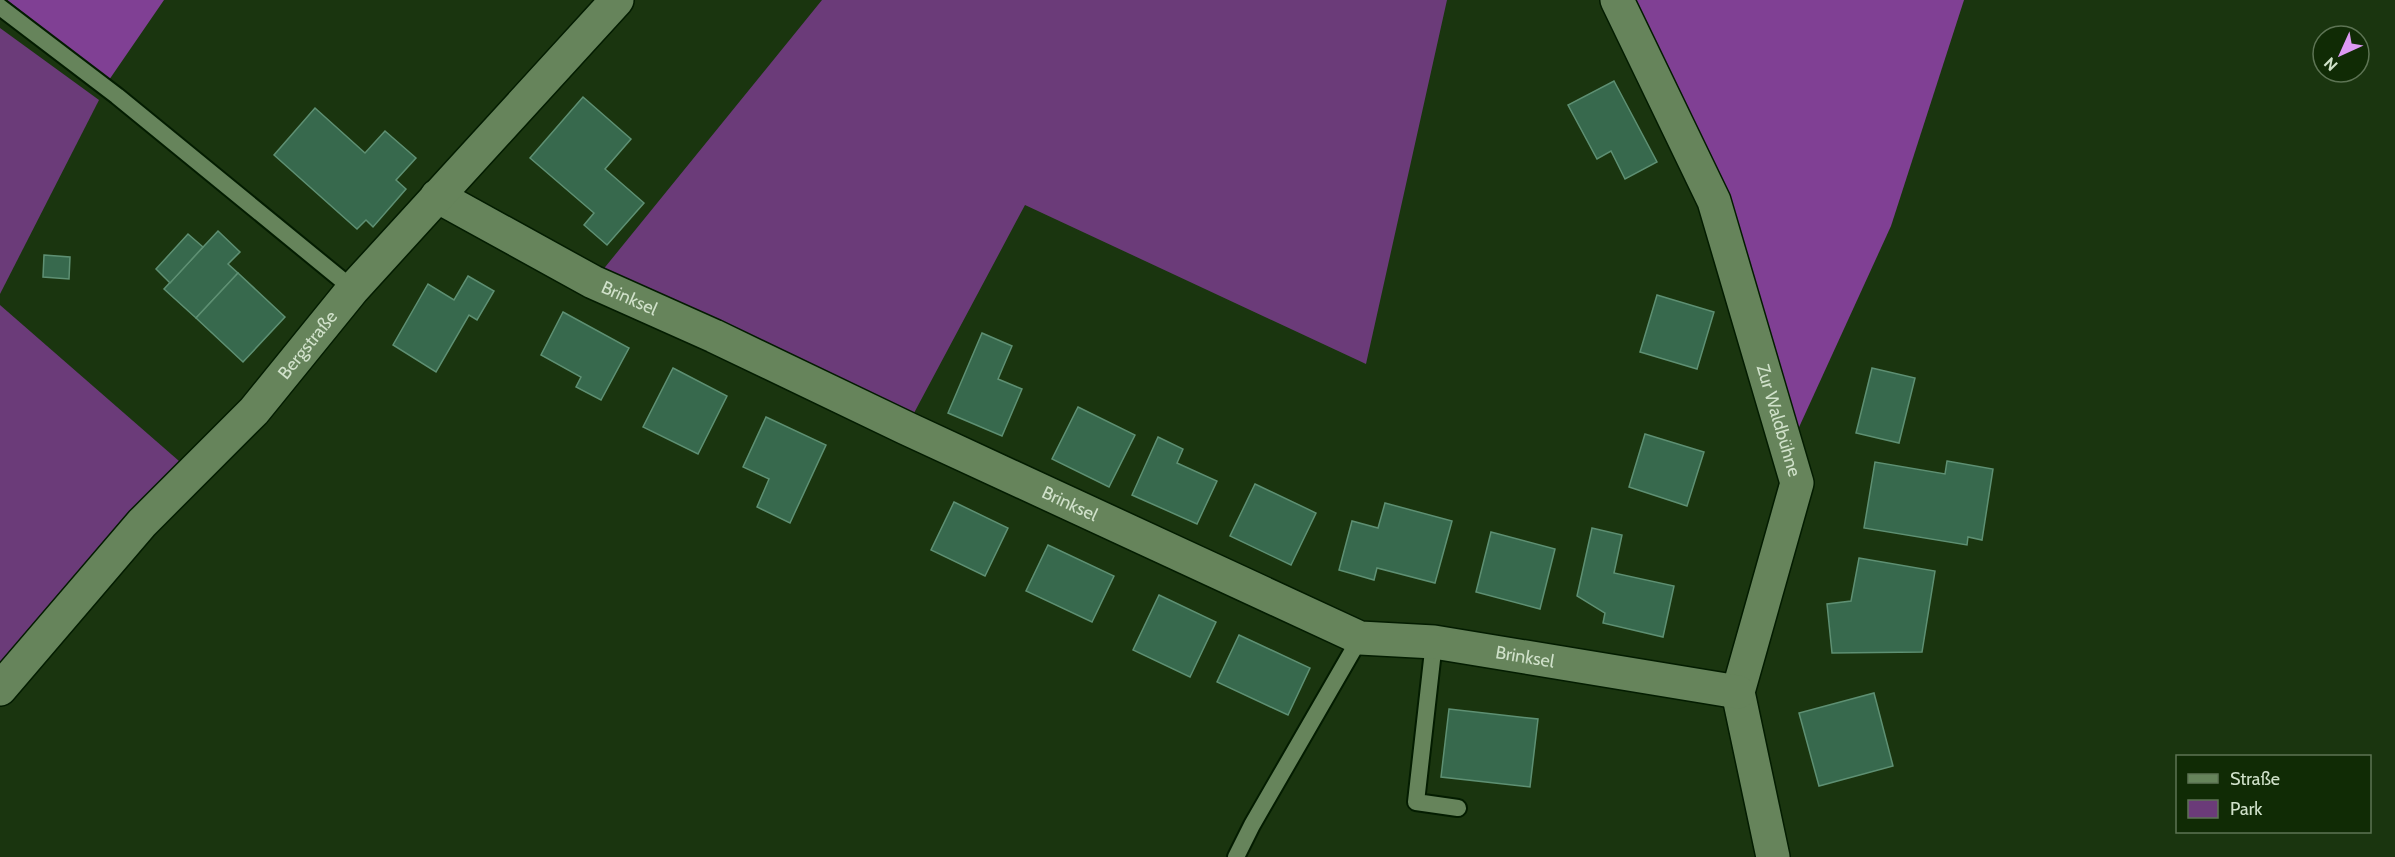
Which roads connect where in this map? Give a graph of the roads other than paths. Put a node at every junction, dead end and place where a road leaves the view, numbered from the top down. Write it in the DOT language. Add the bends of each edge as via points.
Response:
graph roads {
  1 [pos="617,0"];
  2 [pos="1617,0"];
  3 [pos="0,7"];
  4 [pos="437,196"];
  5 [pos="352,289"];
  6 [pos="1360,639"];
  7 [pos="1434,642"];
  8 [pos="0,689"];
  9 [pos="1738,692"];
  10 [pos="1458,808"];
  11 [pos="1236,857"];
  12 [pos="1773,857"];
  1 -- 4 [label="street, Bergstraße"];
  2 -- 9 [label="street, Zur Waldbühne" via="1714,201 1797,483"];
  3 -- 5 [label="lane" via="117,96"];
  4 -- 5 [label="street, Bergstraße"];
  4 -- 6 [label="street, Brinksel" via="592,282"];
  5 -- 8 [label="street, Bergstraße" via="254,411 142,523"];
  6 -- 7 [label="street, Brinksel"];
  6 -- 11 [label="lane"];
  7 -- 9 [label="street, Brinksel"];
  7 -- 10 [label="lane" via="1416,802"];
  9 -- 12 [label="street, Zur Waldbühne"];
}
